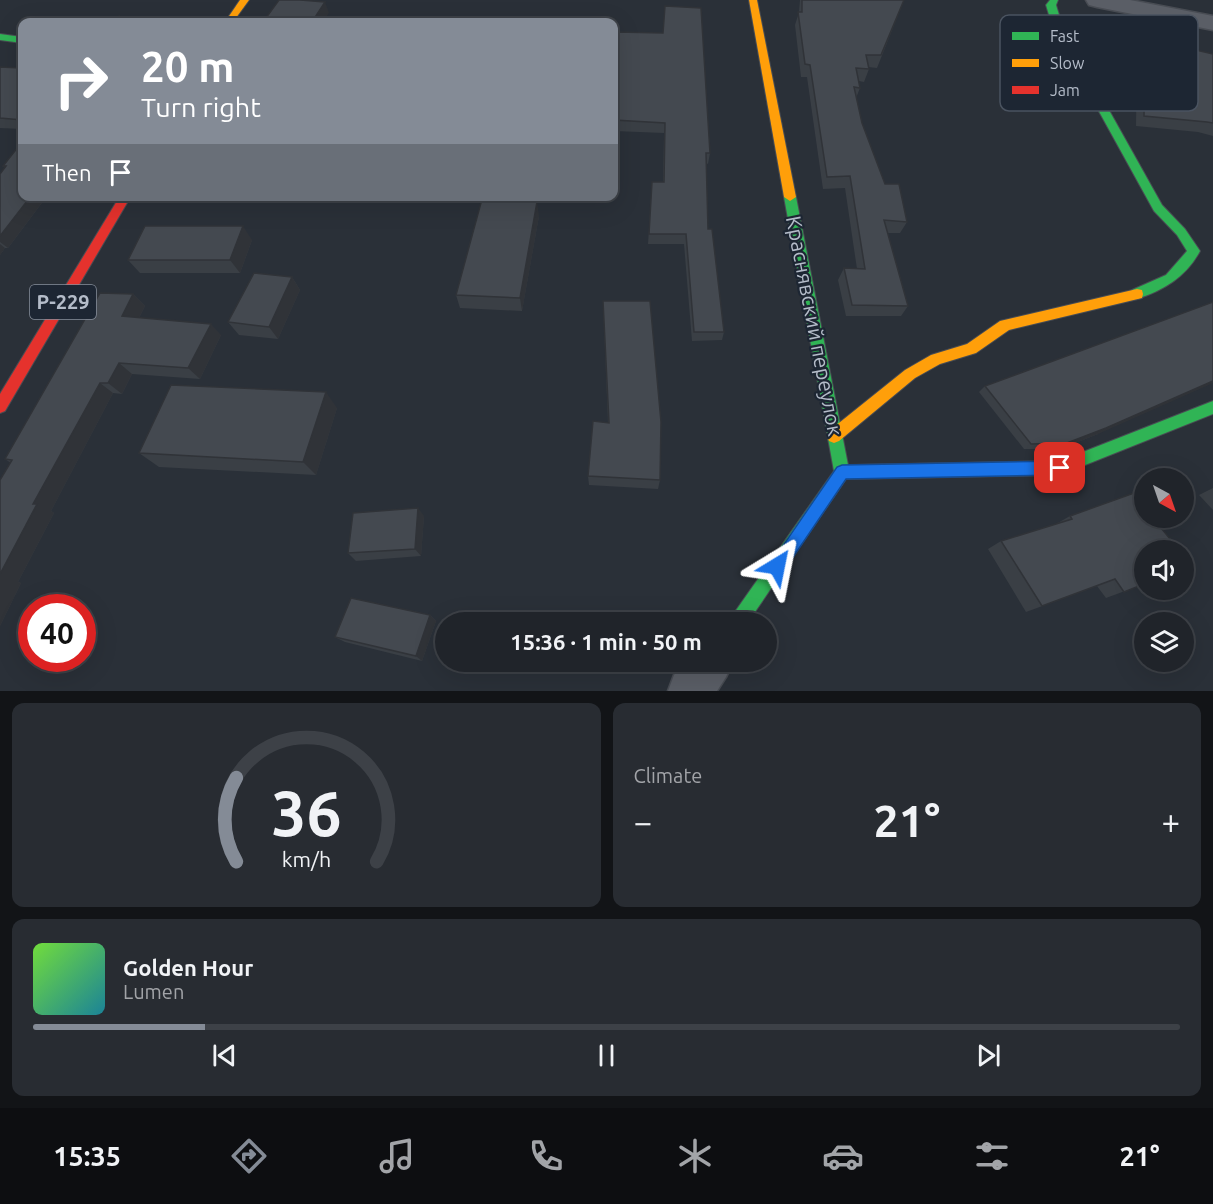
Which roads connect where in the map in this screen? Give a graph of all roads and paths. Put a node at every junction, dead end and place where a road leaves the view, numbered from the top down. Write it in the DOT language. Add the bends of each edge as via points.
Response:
graph roads {
  1 [pos="244,0"];
  2 [pos="753,0"];
  3 [pos="1054,0"];
  4 [pos="1097,0"];
  5 [pos="1054,15"];
  6 [pos="1173,15"];
  7 [pos="233,18"];
  8 [pos="1198,20"];
  9 [pos="1213,23"];
  10 [pos="0,37"];
  11 [pos="18,39"];
  12 [pos="1104,111"];
  13 [pos="123,201"];
  14 [pos="0,407"];
  15 [pos="1213,407"];
  16 [pos="834,436"];
  17 [pos="842,472"];
  18 [pos="745,612"];
  19 [pos="704,672"];
  20 [pos="690,691"];
  1 -- 7 [label="street"];
  2 -- 16 [label="street, Краснявский переулок"];
  3 -- 5 [label="street" via="1051,5"];
  4 -- 6 [label="street"];
  8 -- 9 [label="street"];
  10 -- 11 [label="street"];
  12 -- 16 [label="street" via="1158,208 1194,251 1190,263 1170,280 1141,293 1004,325 972,349 927,364"];
  13 -- 14 [label="street, Р-229"];
  15 -- 17 [label="street" via="1060,468"];
  16 -- 17 [label="street, Краснявский переулок"];
  17 -- 18 [label="street"];
  19 -- 20 [label="street"];
}
